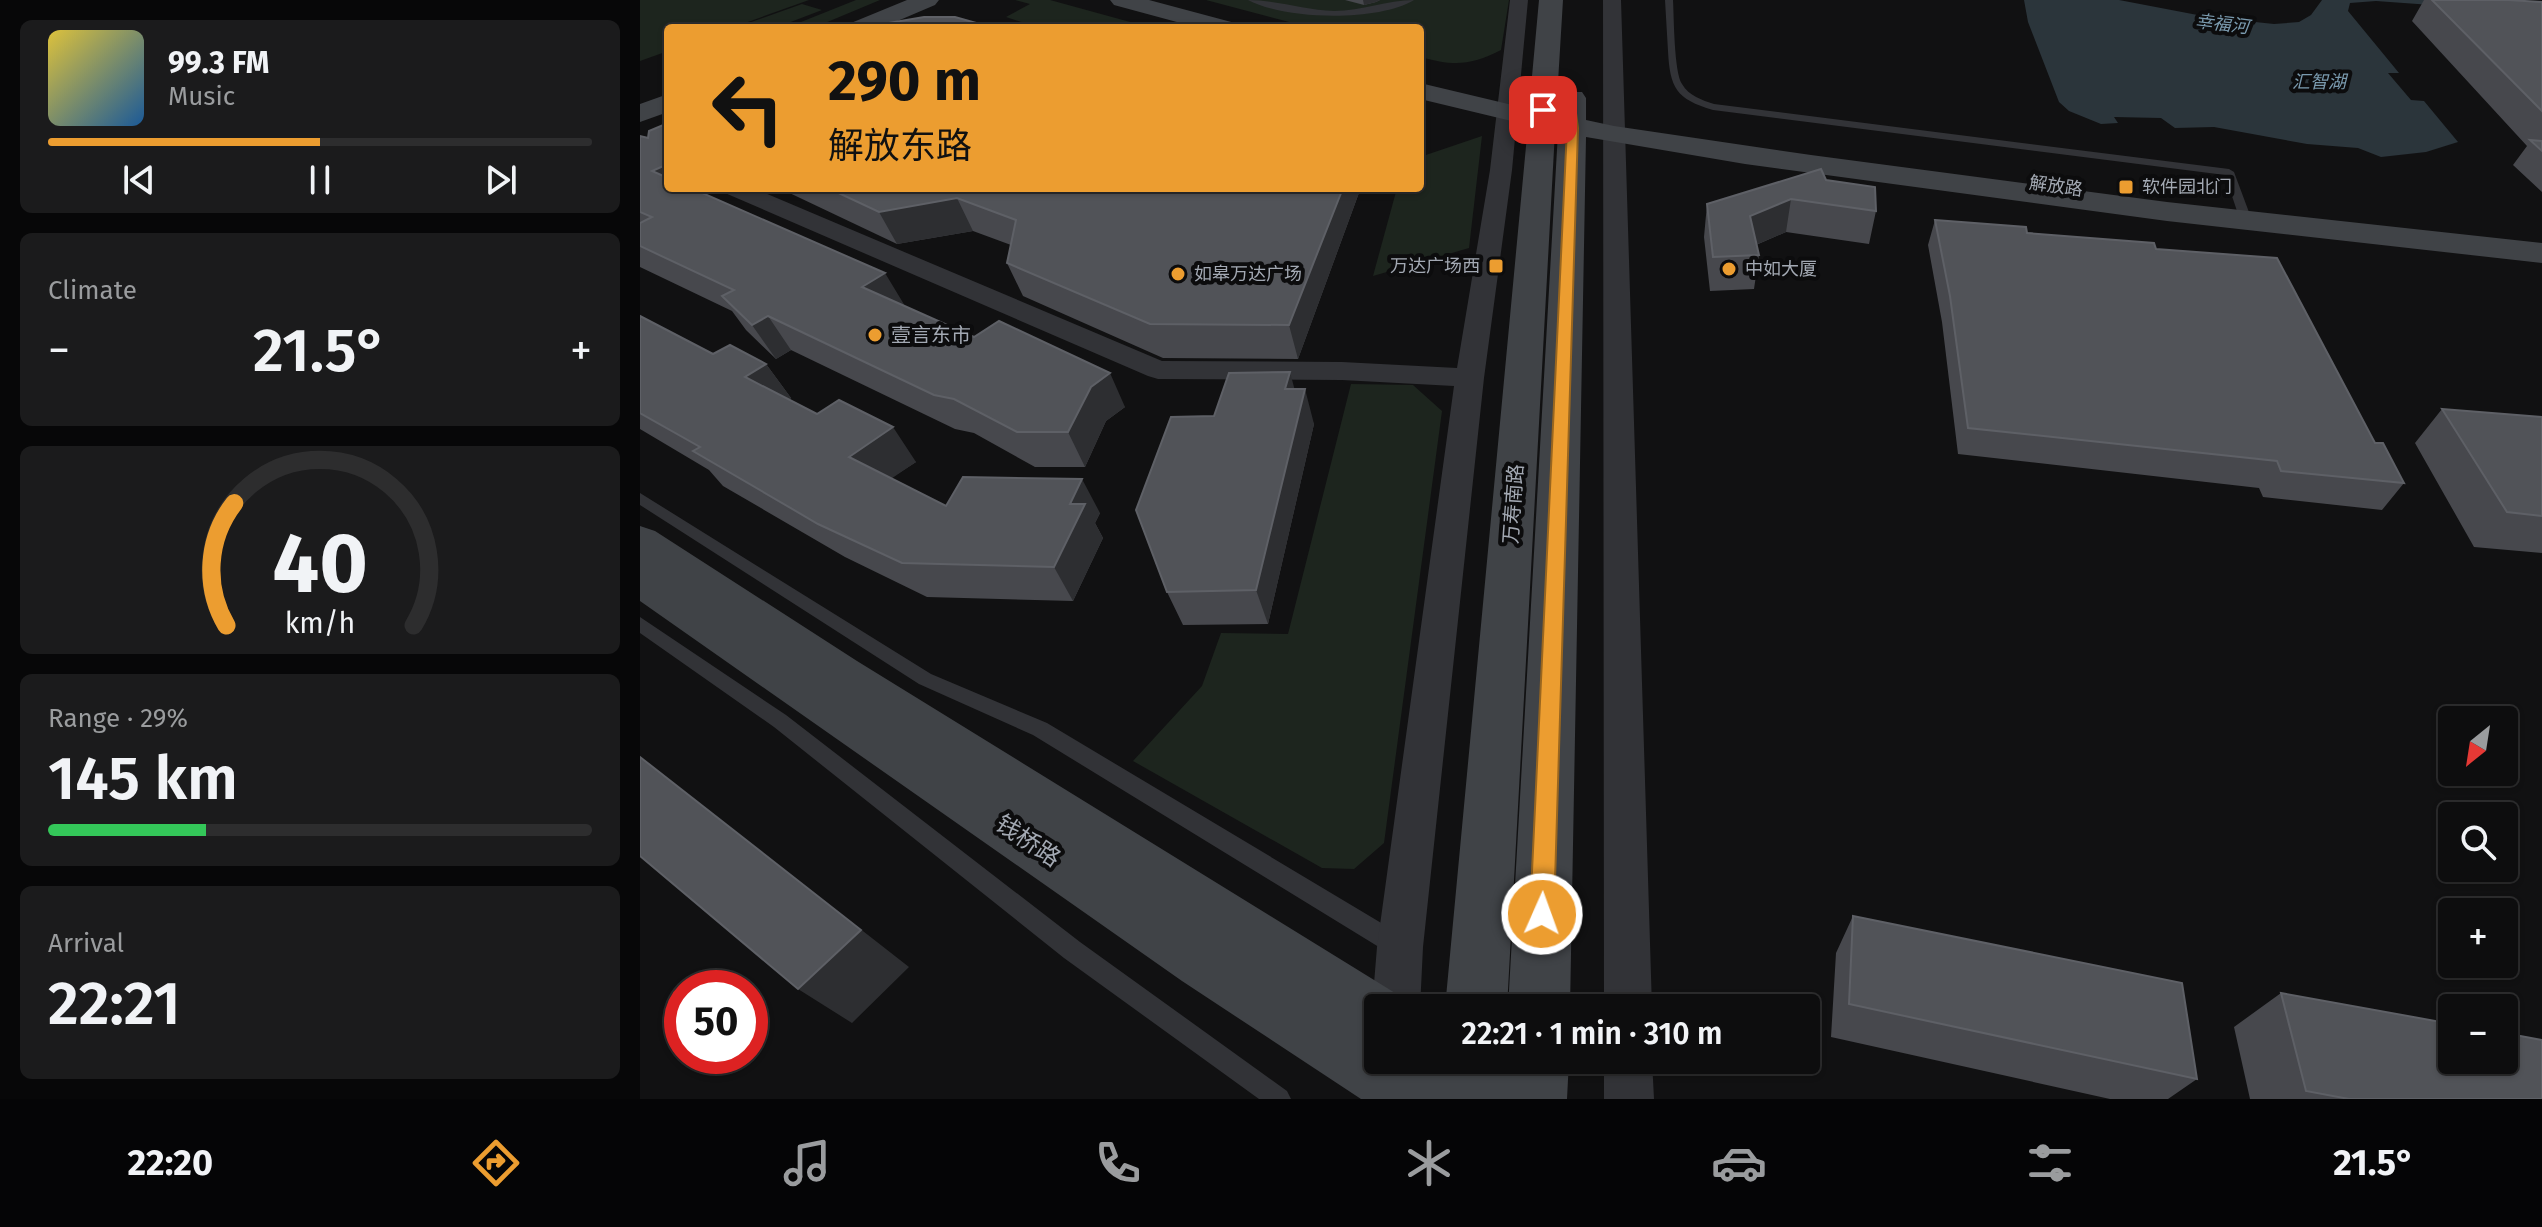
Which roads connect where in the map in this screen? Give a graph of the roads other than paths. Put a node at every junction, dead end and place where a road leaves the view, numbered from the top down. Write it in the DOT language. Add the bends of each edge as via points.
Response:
graph roads {
  1 [pos="906,0"];
  2 [pos="927,0"];
  3 [pos="1093,0"];
  4 [pos="1122,0"];
  5 [pos="1252,0"];
  6 [pos="1410,0"];
  7 [pos="1519,0"];
  8 [pos="1551,0"];
  9 [pos="1612,0"];
  10 [pos="1669,0"];
  11 [pos="849,24"];
  12 [pos="870,24"];
  13 [pos="1179,24"];
  14 [pos="1211,24"];
  15 [pos="1574,72"];
  16 [pos="1424,82"];
  17 [pos="1424,92"];
  18 [pos="664,107"];
  19 [pos="640,117"];
  20 [pos="1558,119"];
  21 [pos="742,192"];
  22 [pos="2246,218"];
  23 [pos="2542,243"];
  24 [pos="2542,253"];
  25 [pos="1470,378"];
  26 [pos="640,498"];
  27 [pos="640,542"];
  28 [pos="640,578"];
  29 [pos="640,624"];
  30 [pos="1400,947"];
  31 [pos="1397,994"];
  32 [pos="1477,994"];
  33 [pos="1539,994"];
  34 [pos="1627,994"];
  35 [pos="1364,1009"];
  36 [pos="1536,1074"];
  37 [pos="1628,1074"];
  38 [pos="1439,1081"];
  39 [pos="1279,1099"];
  40 [pos="1535,1099"];
  41 [pos="1629,1099"];
  1 -- 11 [label="street"];
  2 -- 12 [label="street"];
  3 -- 13 [label="street"];
  4 -- 14 [label="street"];
  5 -- 6 [label="lane" via="1331,15"];
  7 -- 20 [label="street"];
  8 -- 20 [label="street, 万寿南路"];
  9 -- 20 [label="street" via="1615,69"];
  10 -- 22 [label="lane" via="1674,78 1692,100 1713,107 2229,172"];
  15 -- 20 [label="street, 万寿南路"];
  16 -- 20 [label="street"];
  17 -- 20 [label="street"];
  18 -- 19 [label="street"];
  20 -- 22 [label="street, 解放路"];
  20 -- 25 [label="street"];
  20 -- 32 [label="street, 万寿南路"];
  20 -- 33 [label="street, 万寿南路"];
  20 -- 34 [label="street"];
  21 -- 25 [label="street" via="1158,370"];
  22 -- 23 [label="street, 解放路"];
  22 -- 24 [label="street, 解放路"];
  25 -- 30 [label="street"];
  26 -- 30 [label="lane" via="925,679 1040,729"];
  27 -- 35 [label="street, 钱桥路"];
  28 -- 38 [label="street, 钱桥路" via="1190,951"];
  29 -- 39 [label="lane" via="780,721 1072,950"];
  30 -- 31 [label="street"];
  36 -- 40 [label="street"];
  37 -- 41 [label="street"];
}
